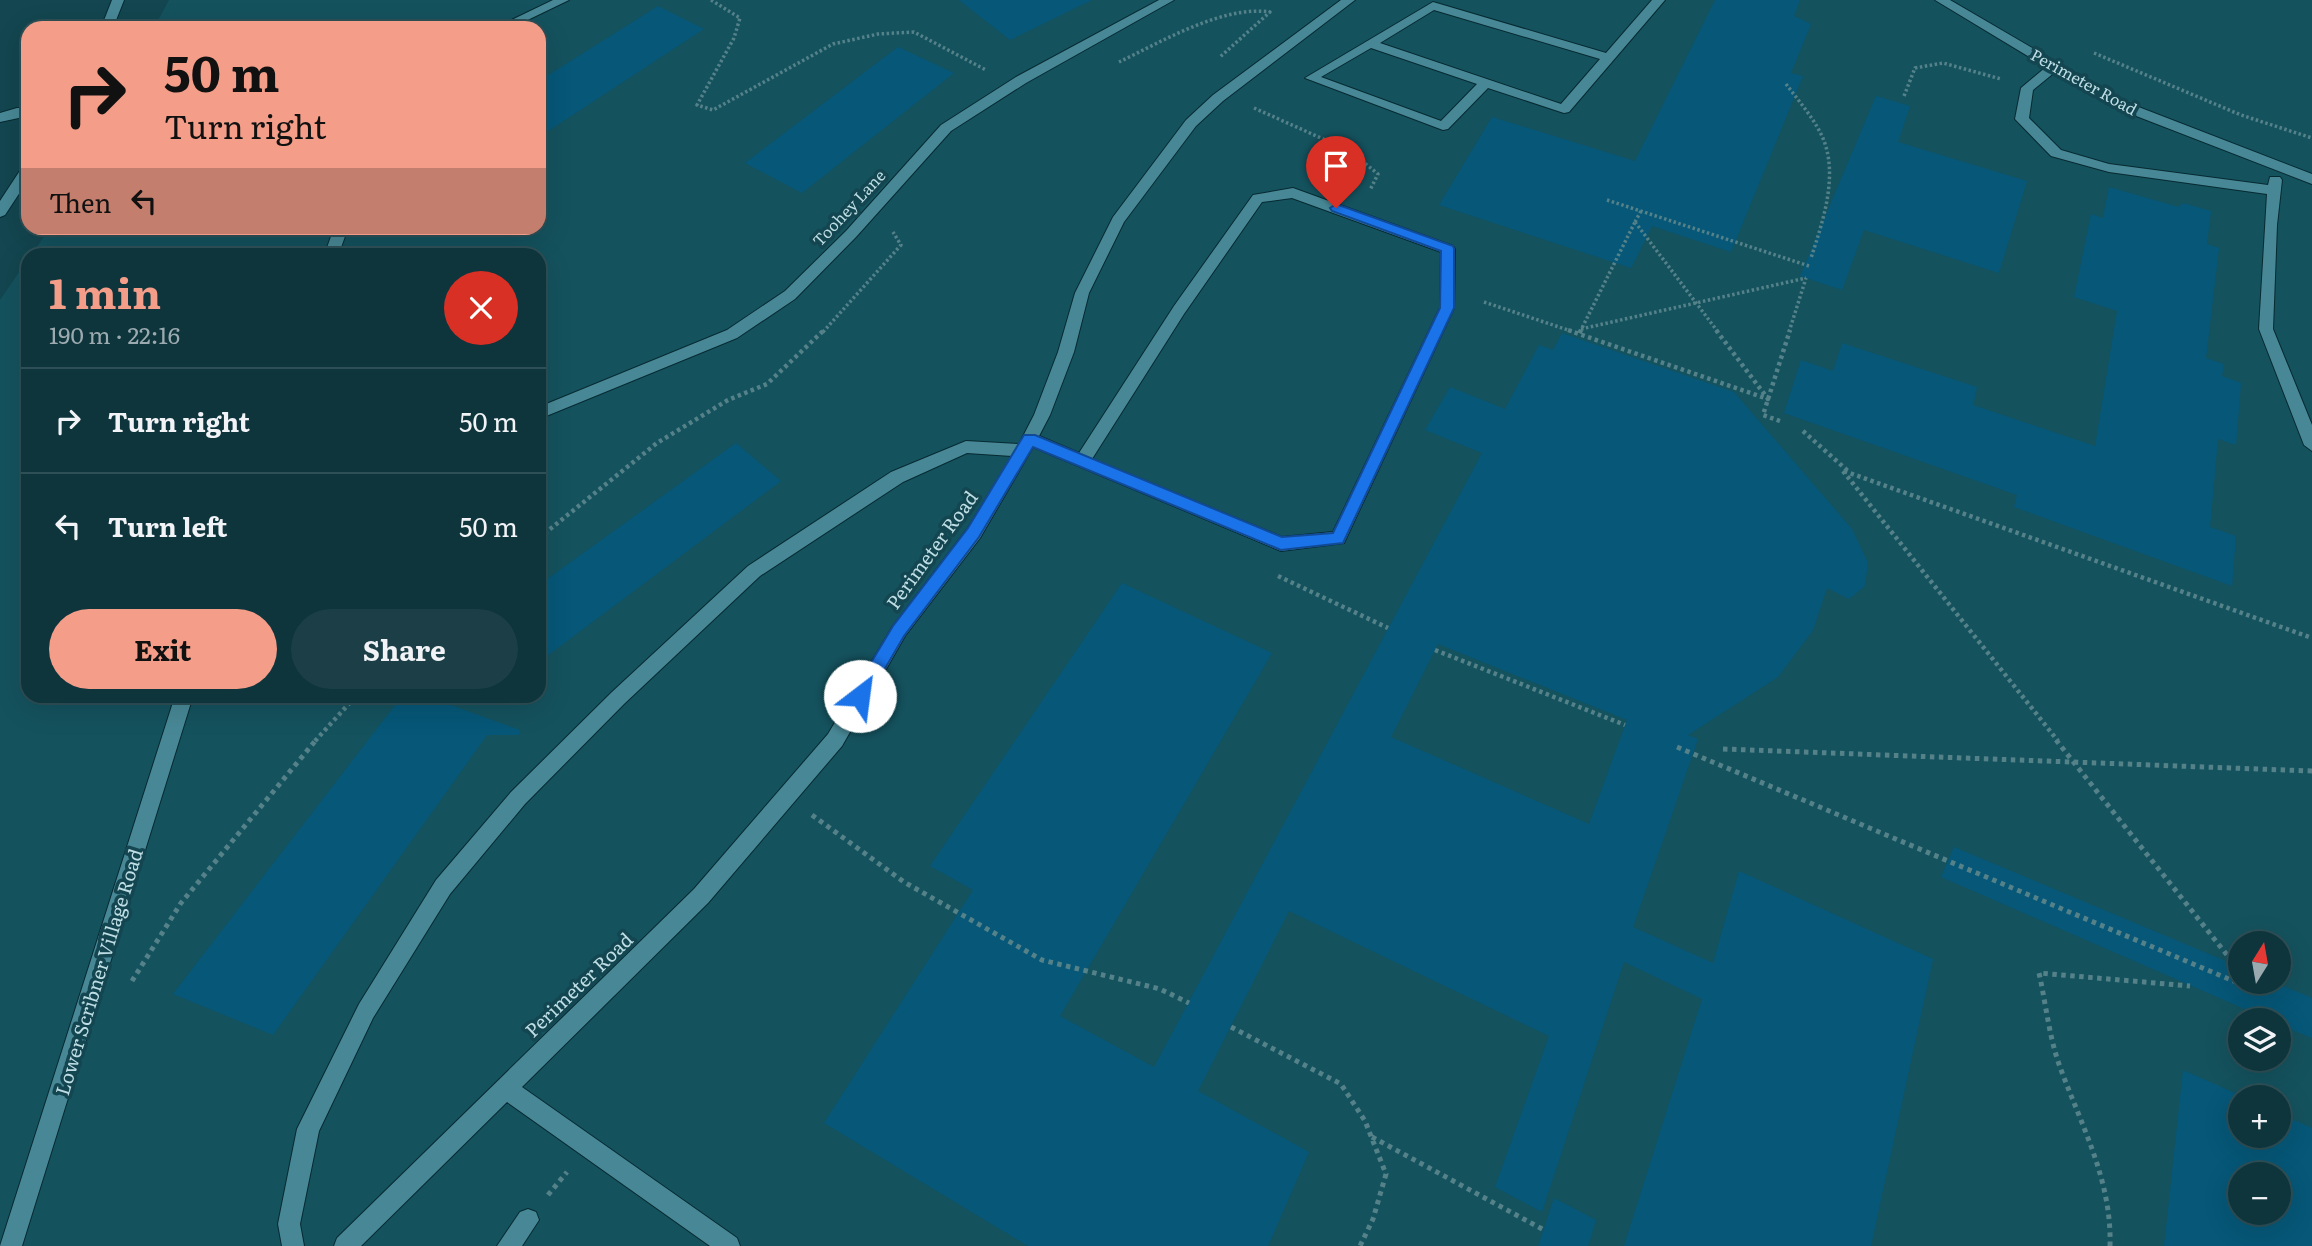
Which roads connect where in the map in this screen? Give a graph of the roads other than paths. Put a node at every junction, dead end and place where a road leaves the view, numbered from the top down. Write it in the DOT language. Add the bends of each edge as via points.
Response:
graph roads {
  1 [pos="118,0"];
  2 [pos="563,0"];
  3 [pos="1168,0"];
  4 [pos="1349,0"];
  5 [pos="1659,0"];
  6 [pos="1941,0"];
  7 [pos="110,21"];
  8 [pos="517,21"];
  9 [pos="1369,43"];
  10 [pos="1609,58"];
  11 [pos="2054,67"];
  12 [pos="1486,83"];
  13 [pos="21,112"];
  14 [pos="0,118"];
  15 [pos="2277,166"];
  16 [pos="21,179"];
  17 [pos="2312,179"];
  18 [pos="2274,190"];
  19 [pos="1,206"];
  20 [pos="546,410"];
  21 [pos="1027,445"];
  22 [pos="2312,445"];
  23 [pos="1083,460"];
  24 [pos="182,703"];
  25 [pos="504,1087"];
  26 [pos="528,1220"];
  27 [pos="11,1246"];
  28 [pos="293,1246"];
  29 [pos="345,1246"];
  30 [pos="508,1246"];
  31 [pos="729,1246"];
  1 -- 7 [label="street"];
  2 -- 8 [label="street"];
  3 -- 20 [label="street, Toohey Lane" via="1021,79 946,128 790,295 732,334"];
  4 -- 21 [label="street, Perimeter Road" via="1191,123 1118,220 1082,293 1066,352"];
  5 -- 10 [label="street"];
  6 -- 11 [label="street, Perimeter Road"];
  9 -- 10 [label="street" via="1433,6"];
  9 -- 12 [label="street"];
  9 -- 12 [label="street" via="1311,78 1443,126"];
  10 -- 12 [label="street" via="1564,109"];
  11 -- 15 [label="street, Perimeter Road" via="2118,104"];
  11 -- 18 [label="street" via="2027,88 2022,119 2056,153 2109,168"];
  13 -- 14 [label="street"];
  15 -- 17 [label="street, Perimeter Road"];
  15 -- 18 [label="street"];
  16 -- 19 [label="street"];
  18 -- 22 [label="street" via="2266,329"];
  21 -- 23 [label="street"];
  21 -- 25 [label="street, Perimeter Road" via="974,533 899,631 835,740 701,896"];
  21 -- 28 [label="street" via="966,447 897,477 754,571 518,798 443,887 366,1011 308,1129 289,1224"];
  23 -- 23 [label="street" via="1281,544 1338,538 1447,308 1448,249 1293,193 1258,198"];
  24 -- 27 [label="street, Lower Scribner Village Road"];
  25 -- 29 [label="street, Perimeter Road"];
  25 -- 31 [label="street"];
  26 -- 30 [label="street"];
}
